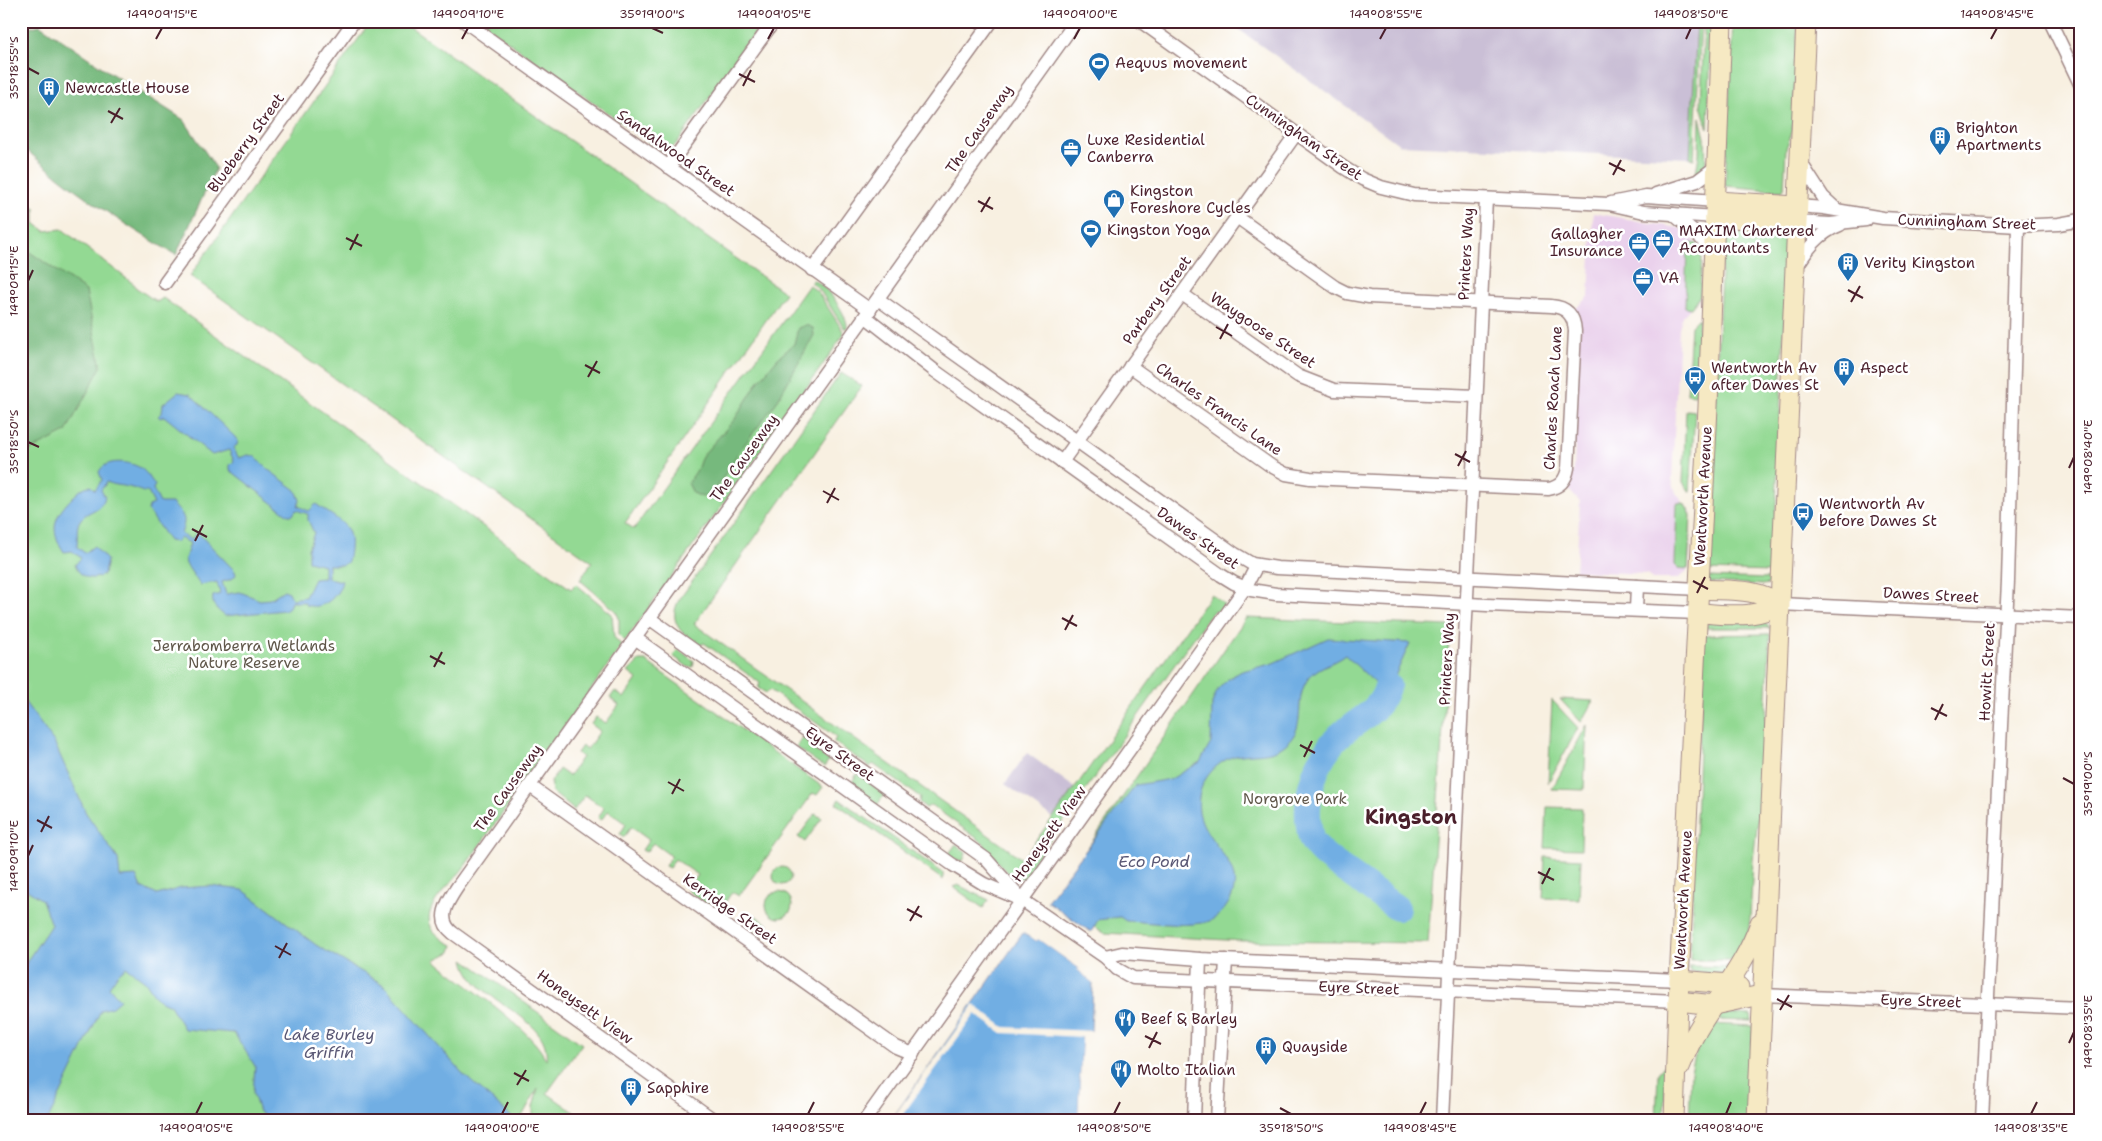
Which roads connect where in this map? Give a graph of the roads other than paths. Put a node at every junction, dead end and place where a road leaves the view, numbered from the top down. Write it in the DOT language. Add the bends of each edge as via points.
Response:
graph roads {
  1 [pos="354,21"];
  2 [pos="464,21"];
  3 [pos="774,21"];
  4 [pos="992,21"];
  5 [pos="1076,21"];
  6 [pos="1140,21"];
  7 [pos="1722,21"];
  8 [pos="1806,21"];
  9 [pos="2050,21"];
  10 [pos="2081,86"];
  11 [pos="1296,134"];
  12 [pos="1799,161"];
  13 [pos="1718,165"];
  14 [pos="668,167"];
  15 [pos="1646,196"];
  16 [pos="1486,199"];
  17 [pos="1609,204"];
  18 [pos="1716,209"];
  19 [pos="1839,211"];
  20 [pos="1673,214"];
  21 [pos="1796,214"];
  22 [pos="1236,217"];
  23 [pos="1883,218"];
  24 [pos="2081,220"];
  25 [pos="1854,221"];
  26 [pos="2018,226"];
  27 [pos="1714,253"];
  28 [pos="812,270"];
  29 [pos="1794,270"];
  30 [pos="165,283"];
  31 [pos="1182,294"];
  32 [pos="878,299"];
  33 [pos="1480,302"];
  34 [pos="868,313"];
  35 [pos="1130,366"];
  36 [pos="1476,396"];
  37 [pos="1076,441"];
  38 [pos="1062,462"];
  39 [pos="1471,485"];
  40 [pos="1257,565"];
  41 [pos="1467,577"];
  42 [pos="1637,586"];
  43 [pos="1245,588"];
  44 [pos="1699,589"];
  45 [pos="1466,604"];
  46 [pos="1779,604"];
  47 [pos="1636,610"];
  48 [pos="1698,612"];
  49 [pos="2006,614"];
  50 [pos="649,618"];
  51 [pos="2081,618"];
  52 [pos="635,638"];
  53 [pos="530,786"];
  54 [pos="1768,899"];
  55 [pos="1022,900"];
  56 [pos="444,916"];
  57 [pos="1105,957"];
  58 [pos="1200,959"];
  59 [pos="1226,960"];
  60 [pos="1449,970"];
  61 [pos="1619,978"];
  62 [pos="1679,980"];
  63 [pos="1200,982"];
  64 [pos="1224,982"];
  65 [pos="1730,984"];
  66 [pos="1448,990"];
  67 [pos="1761,995"];
  68 [pos="1619,999"];
  69 [pos="1678,1002"];
  70 [pos="1988,1004"];
  71 [pos="1714,1005"];
  72 [pos="2081,1008"];
  73 [pos="913,1054"];
  74 [pos="1676,1075"];
  75 [pos="714,1120"];
  76 [pos="865,1120"];
  77 [pos="1194,1120"];
  78 [pos="1217,1120"];
  79 [pos="1442,1120"];
  80 [pos="1674,1120"];
  81 [pos="1757,1120"];
  82 [pos="1982,1120"];
  1 -- 30 [label="street, Blueberry Street"];
  2 -- 14 [label="street, Sandalwood Street"];
  3 -- 14 [label="street"];
  4 -- 28 [label="street"];
  5 -- 32 [label="street, The Causeway"];
  6 -- 11 [label="street, Cunningham Street"];
  7 -- 13 [label="main road, Wentworth Avenue"];
  8 -- 12 [label="main road"];
  9 -- 10 [label="street"];
  11 -- 16 [label="street, Cunningham Street" via="1356,176 1387,189 1428,196"];
  11 -- 22 [label="street, Parbery Street"];
  12 -- 19 [label="street" via="1823,197"];
  12 -- 21 [label="main road"];
  13 -- 15 [label="street, Cunningham Street" via="1694,182"];
  13 -- 18 [label="main road, Wentworth Avenue"];
  14 -- 28 [label="street, Sandalwood Street"];
  15 -- 17 [label="street, Cunningham Street"];
  15 -- 18 [label="street, Cunningham Street"];
  16 -- 17 [label="street, Cunningham Street"];
  16 -- 33 [label="street, Printers Way"];
  17 -- 20 [label="street, Cunningham Street" via="1644,212"];
  18 -- 20 [label="street, Cunningham Street"];
  18 -- 21 [label="main road, Cunningham Street"];
  18 -- 27 [label="main road, Wentworth Avenue"];
  19 -- 21 [label="street, Cunningham Street"];
  19 -- 23 [label="street, Cunningham Street"];
  20 -- 27 [label="street"];
  21 -- 25 [label="street, Cunningham Street" via="1830,224"];
  21 -- 29 [label="main road"];
  22 -- 31 [label="street, Parbery Street"];
  22 -- 33 [label="street" via="1347,293 1368,297"];
  23 -- 25 [label="street, Cunningham Street"];
  23 -- 26 [label="street, Cunningham Street"];
  24 -- 26 [label="street, Cunningham Street"];
  25 -- 29 [label="street, Cunningham Street" via="1832,228 1816,240"];
  26 -- 49 [label="street, Howitt Street"];
  27 -- 44 [label="main road, Wentworth Avenue"];
  28 -- 34 [label="street, Sandalwood Street"];
  29 -- 46 [label="main road"];
  31 -- 35 [label="street, Parbery Street"];
  31 -- 36 [label="street, Waygoose Street" via="1298,376 1316,385 1334,390"];
  32 -- 34 [label="street, The Causeway"];
  32 -- 37 [label="street, Dawes Street"];
  33 -- 36 [label="street, Printers Way"];
  33 -- 39 [label="street, Charles Roach Lane" via="1560,308 1572,317 1575,331 1568,468 1564,481 1548,489"];
  34 -- 38 [label="street, Dawes Street" via="935,371"];
  34 -- 50 [label="street, The Causeway"];
  35 -- 37 [label="street, Parbery Street"];
  35 -- 39 [label="street, Charles Francis Lane" via="1265,463 1286,474 1310,478"];
  36 -- 39 [label="street, Printers Way"];
  37 -- 38 [label="street, Parbery Street"];
  37 -- 40 [label="street, Dawes Street" via="1235,554"];
  38 -- 43 [label="street, Dawes Street" via="1220,575"];
  39 -- 41 [label="street, Printers Way"];
  40 -- 41 [label="street, Dawes Street"];
  40 -- 43 [label="street, Honeysett View"];
  41 -- 42 [label="street, Dawes Street"];
  41 -- 45 [label="street, Printers Way"];
  42 -- 44 [label="street, Dawes Street"];
  42 -- 47 [label="street"];
  43 -- 45 [label="street, Dawes Street" via="1276,594"];
  43 -- 55 [label="street, Honeysett View"];
  44 -- 46 [label="main road" via="1758,593"];
  44 -- 48 [label="main road, Wentworth Avenue"];
  45 -- 47 [label="street, Dawes Street"];
  45 -- 60 [label="street, Printers Way"];
  46 -- 48 [label="main road" via="1756,614"];
  46 -- 49 [label="street, Dawes Street"];
  46 -- 54 [label="main road"];
  47 -- 48 [label="street, Dawes Street"];
  48 -- 62 [label="main road, Wentworth Avenue"];
  49 -- 51 [label="street, Dawes Street"];
  49 -- 70 [label="street, Howitt Street"];
  50 -- 52 [label="street, The Causeway"];
  50 -- 55 [label="street, Eyre Street" via="986,859"];
  52 -- 53 [label="street, The Causeway"];
  52 -- 55 [label="street, Eyre Street" via="953,865 984,884"];
  53 -- 56 [label="street, The Causeway" via="452,895"];
  53 -- 73 [label="street, Kerridge Street" via="896,1047"];
  54 -- 65 [label="main road" via="1752,945"];
  54 -- 67 [label="main road"];
  55 -- 57 [label="street, Eyre Street"];
  55 -- 73 [label="street, Honeysett View"];
  56 -- 75 [label="street, Honeysett View" via="448,928 462,939"];
  57 -- 58 [label="street, Eyre Street" via="1122,953"];
  57 -- 63 [label="street, Eyre Street" via="1133,978"];
  58 -- 59 [label="street, Eyre Street"];
  58 -- 63 [label="street"];
  59 -- 60 [label="street, Eyre Street"];
  59 -- 64 [label="street"];
  60 -- 61 [label="street, Eyre Street"];
  60 -- 66 [label="street, Printers Way"];
  61 -- 62 [label="street, Eyre Street"];
  61 -- 68 [label="street"];
  62 -- 65 [label="main road, Eyre Street"];
  62 -- 69 [label="main road, Wentworth Avenue"];
  63 -- 64 [label="street, Eyre Street"];
  63 -- 77 [label="street"];
  64 -- 66 [label="street, Eyre Street"];
  64 -- 78 [label="street"];
  65 -- 67 [label="main road, Eyre Street"];
  65 -- 71 [label="main road"];
  66 -- 68 [label="street, Eyre Street"];
  66 -- 79 [label="street, Printers Way"];
  67 -- 70 [label="street, Eyre Street"];
  67 -- 71 [label="main road, Eyre Street"];
  67 -- 81 [label="main road"];
  68 -- 69 [label="street, Eyre Street"];
  69 -- 71 [label="main road, Eyre Street"];
  69 -- 74 [label="main road, Wentworth Avenue"];
  70 -- 72 [label="street, Eyre Street"];
  70 -- 82 [label="street, Howitt Street"];
  71 -- 74 [label="main road"];
  73 -- 76 [label="street, Honeysett View"];
  74 -- 80 [label="main road, Wentworth Avenue"];
}
